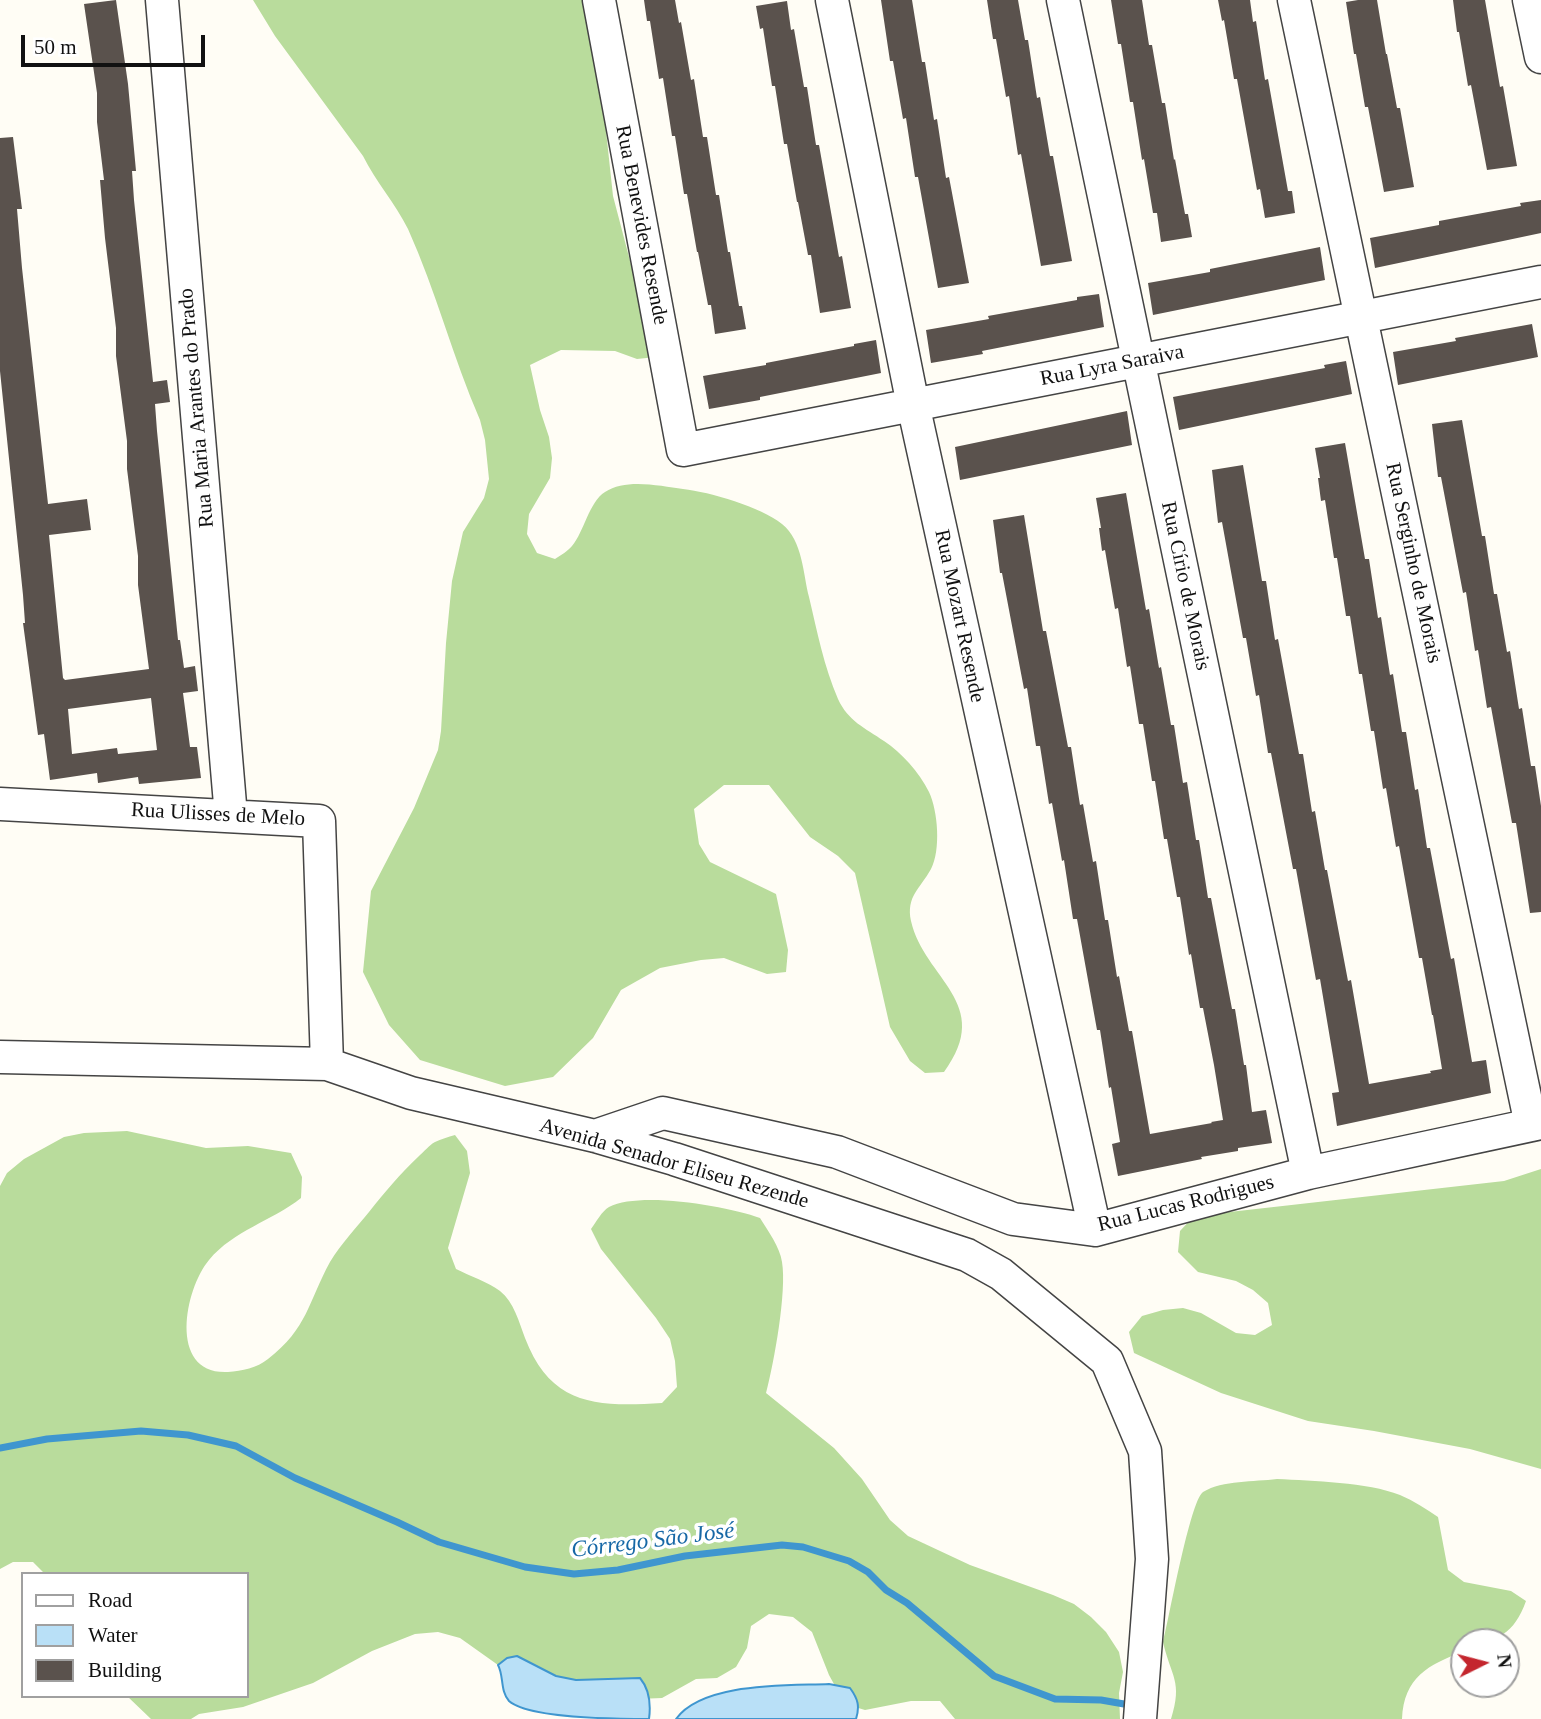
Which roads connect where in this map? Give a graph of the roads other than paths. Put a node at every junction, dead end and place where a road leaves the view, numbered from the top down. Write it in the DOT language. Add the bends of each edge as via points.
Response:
graph roads {
  1 [pos="162,0"];
  2 [pos="599,0"];
  3 [pos="832,0"];
  4 [pos="1063,0"];
  5 [pos="1294,0"];
  6 [pos="1529,0"];
  7 [pos="1541,57"];
  8 [pos="1541,282"];
  9 [pos="1361,317"];
  10 [pos="1138,361"];
  11 [pos="913,405"];
  12 [pos="683,450"];
  13 [pos="0,804"];
  14 [pos="231,816"];
  15 [pos="0,1057"];
  16 [pos="327,1064"];
  17 [pos="1536,1124"];
  18 [pos="595,1136"];
  19 [pos="1308,1173"];
  20 [pos="1095,1230"];
  21 [pos="1140,1719"];
  1 -- 14 [label="street, Rua Maria Arantes do Prado"];
  2 -- 12 [label="street, Rua Benevides Resende"];
  3 -- 11 [label="street, Rua Mozart Resende"];
  4 -- 10 [label="street, Rua Círio de Morais"];
  5 -- 9 [label="street, Rua Serginho de Morais"];
  6 -- 7 [label="street"];
  8 -- 9 [label="street, Rua Lyra Saraiva"];
  9 -- 10 [label="street, Rua Lyra Saraiva"];
  9 -- 17 [label="street, Rua Serginho de Morais"];
  10 -- 11 [label="street, Rua Lyra Saraiva"];
  10 -- 19 [label="street, Rua Círio de Morais"];
  11 -- 12 [label="street, Rua Lyra Saraiva"];
  11 -- 20 [label="street, Rua Mozart Resende"];
  13 -- 14 [label="street, Rua Ulisses de Melo"];
  14 -- 16 [label="street, Rua Ulisses de Melo" via="319,821"];
  15 -- 16 [label="street, Avenida Senador Eliseu Rezende"];
  16 -- 18 [label="street, Avenida Senador Eliseu Rezende" via="411,1093"];
  17 -- 19 [label="street, Rua Lucas Rodrigues"];
  18 -- 20 [label="street, Rua Lucas Rodrigues" via="663,1113 837,1152 1013,1219"];
  18 -- 21 [label="street, Avenida Senador Eliseu Rezende" via="967,1255 1001,1274 1107,1361 1145,1451 1152,1559"];
  19 -- 20 [label="street, Rua Lucas Rodrigues"];
}
